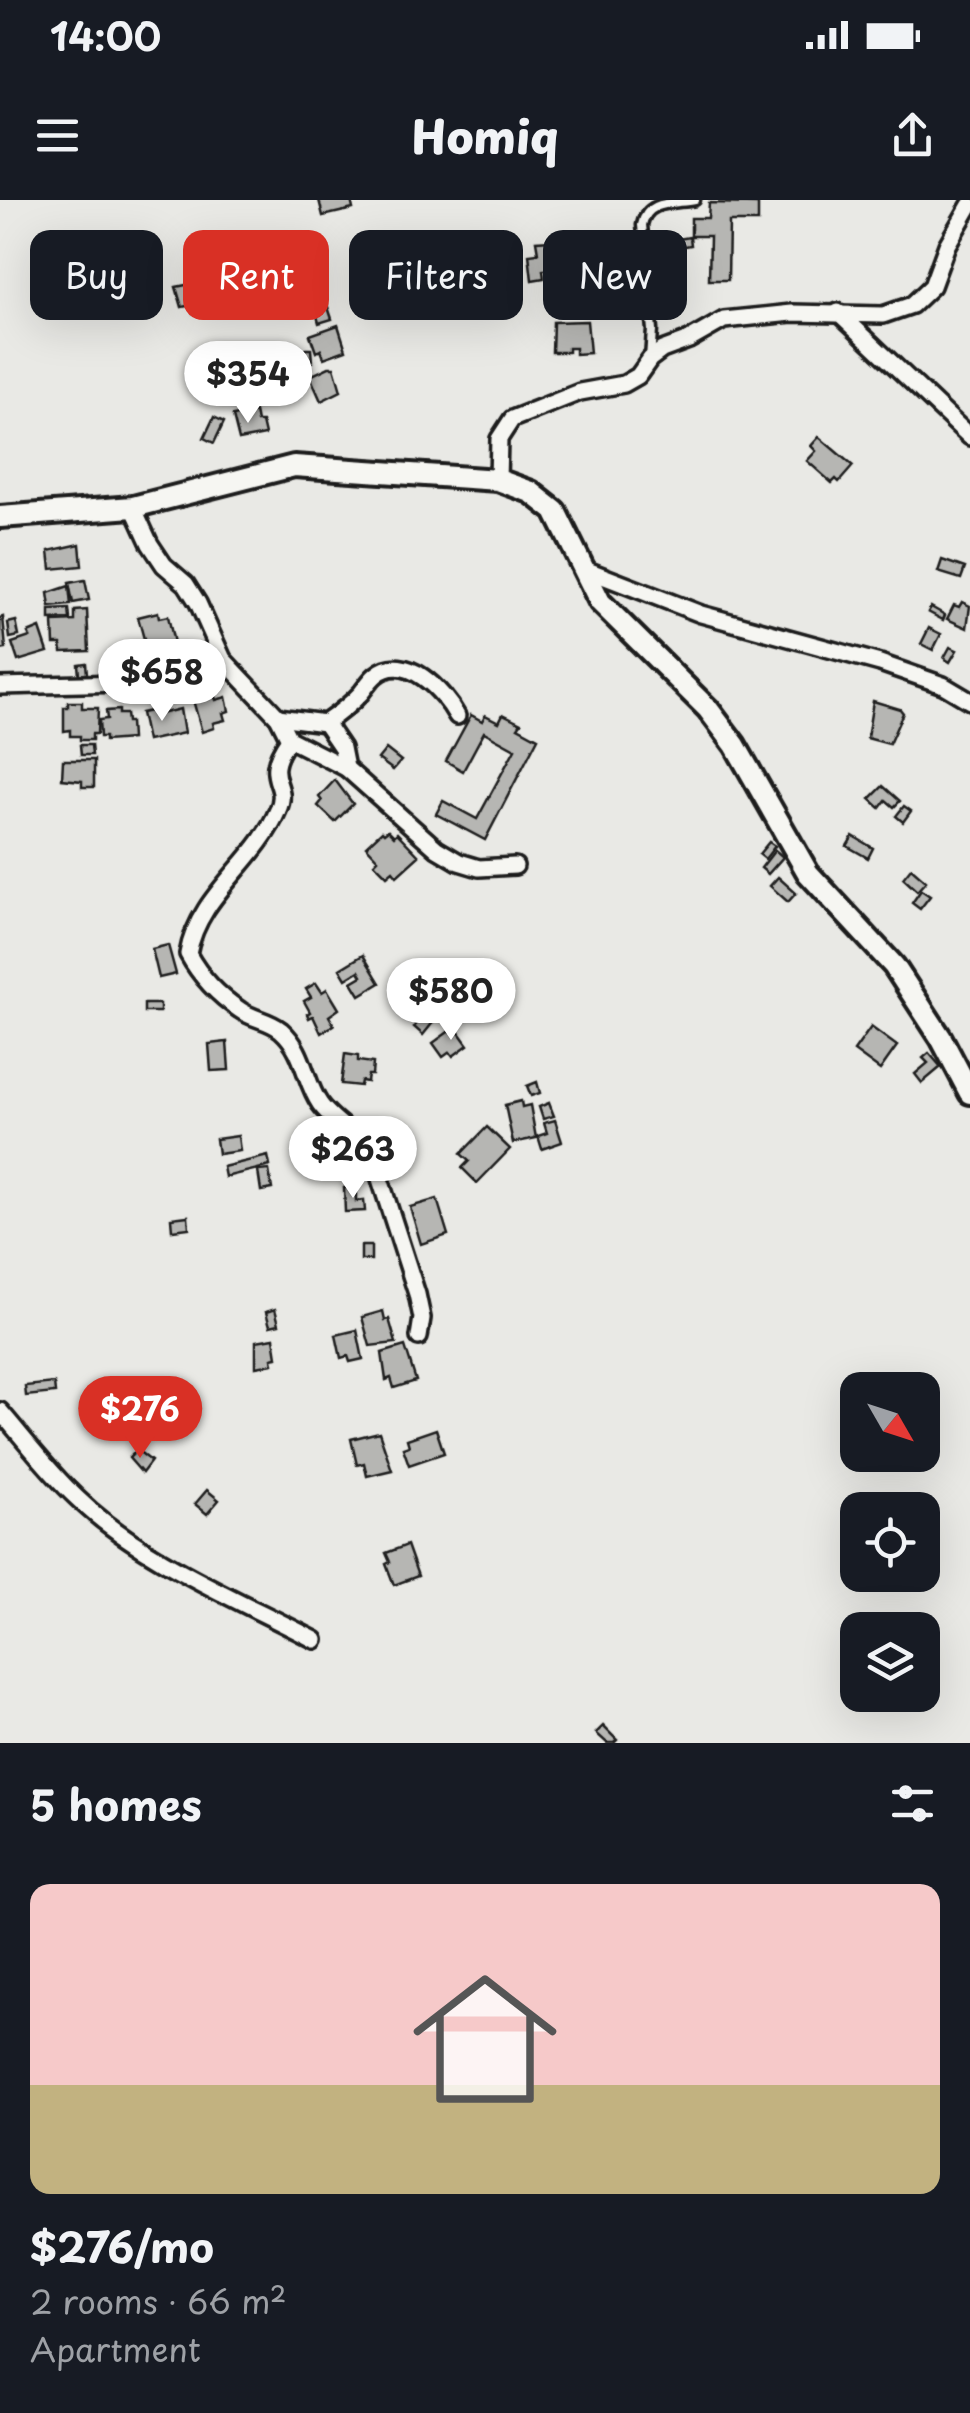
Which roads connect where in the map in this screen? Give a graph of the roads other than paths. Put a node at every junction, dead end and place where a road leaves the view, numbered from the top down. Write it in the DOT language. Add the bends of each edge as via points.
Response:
graph roads {
  1 [pos="695,200"];
  2 [pos="970,205"];
  3 [pos="838,312"];
  4 [pos="650,359"];
  5 [pos="970,437"];
  6 [pos="498,480"];
  7 [pos="133,507"];
  8 [pos="0,517"];
  9 [pos="582,568"];
  10 [pos="124,683"];
  11 [pos="0,686"];
  12 [pos="970,701"];
  13 [pos="456,716"];
  14 [pos="278,717"];
  15 [pos="324,723"];
  16 [pos="288,739"];
  17 [pos="346,768"];
  18 [pos="516,866"];
  19 [pos="970,1094"];
  20 [pos="419,1338"];
  21 [pos="0,1411"];
  22 [pos="314,1640"];
  1 -- 4 [label="lane" via="650,207 644,214"];
  2 -- 3 [label="street" via="936,280 912,306 883,315"];
  3 -- 4 [label="street" via="724,320"];
  3 -- 5 [label="street"];
  4 -- 6 [label="street" via="624,384 580,392 512,419 499,439"];
  6 -- 7 [label="street" via="294,466"];
  6 -- 9 [label="street" via="531,492 555,512"];
  7 -- 8 [label="street"];
  7 -- 14 [label="street" via="164,566 198,603 223,659"];
  9 -- 12 [label="street" via="701,614 880,663"];
  9 -- 19 [label="street" via="600,602 708,709 735,745 808,873 894,966"];
  10 -- 11 [label="street"];
  13 -- 15 [label="street" via="427,679 387,669"];
  14 -- 15 [label="street"];
  14 -- 16 [label="street"];
  15 -- 17 [label="street" via="342,748"];
  16 -- 17 [label="street"];
  16 -- 20 [label="street" via="272,772 280,808 210,903 188,954 240,1011 287,1036 324,1110 371,1150 417,1294"];
  17 -- 18 [label="street" via="459,862"];
  21 -- 22 [label="street" via="102,1520"];
}
